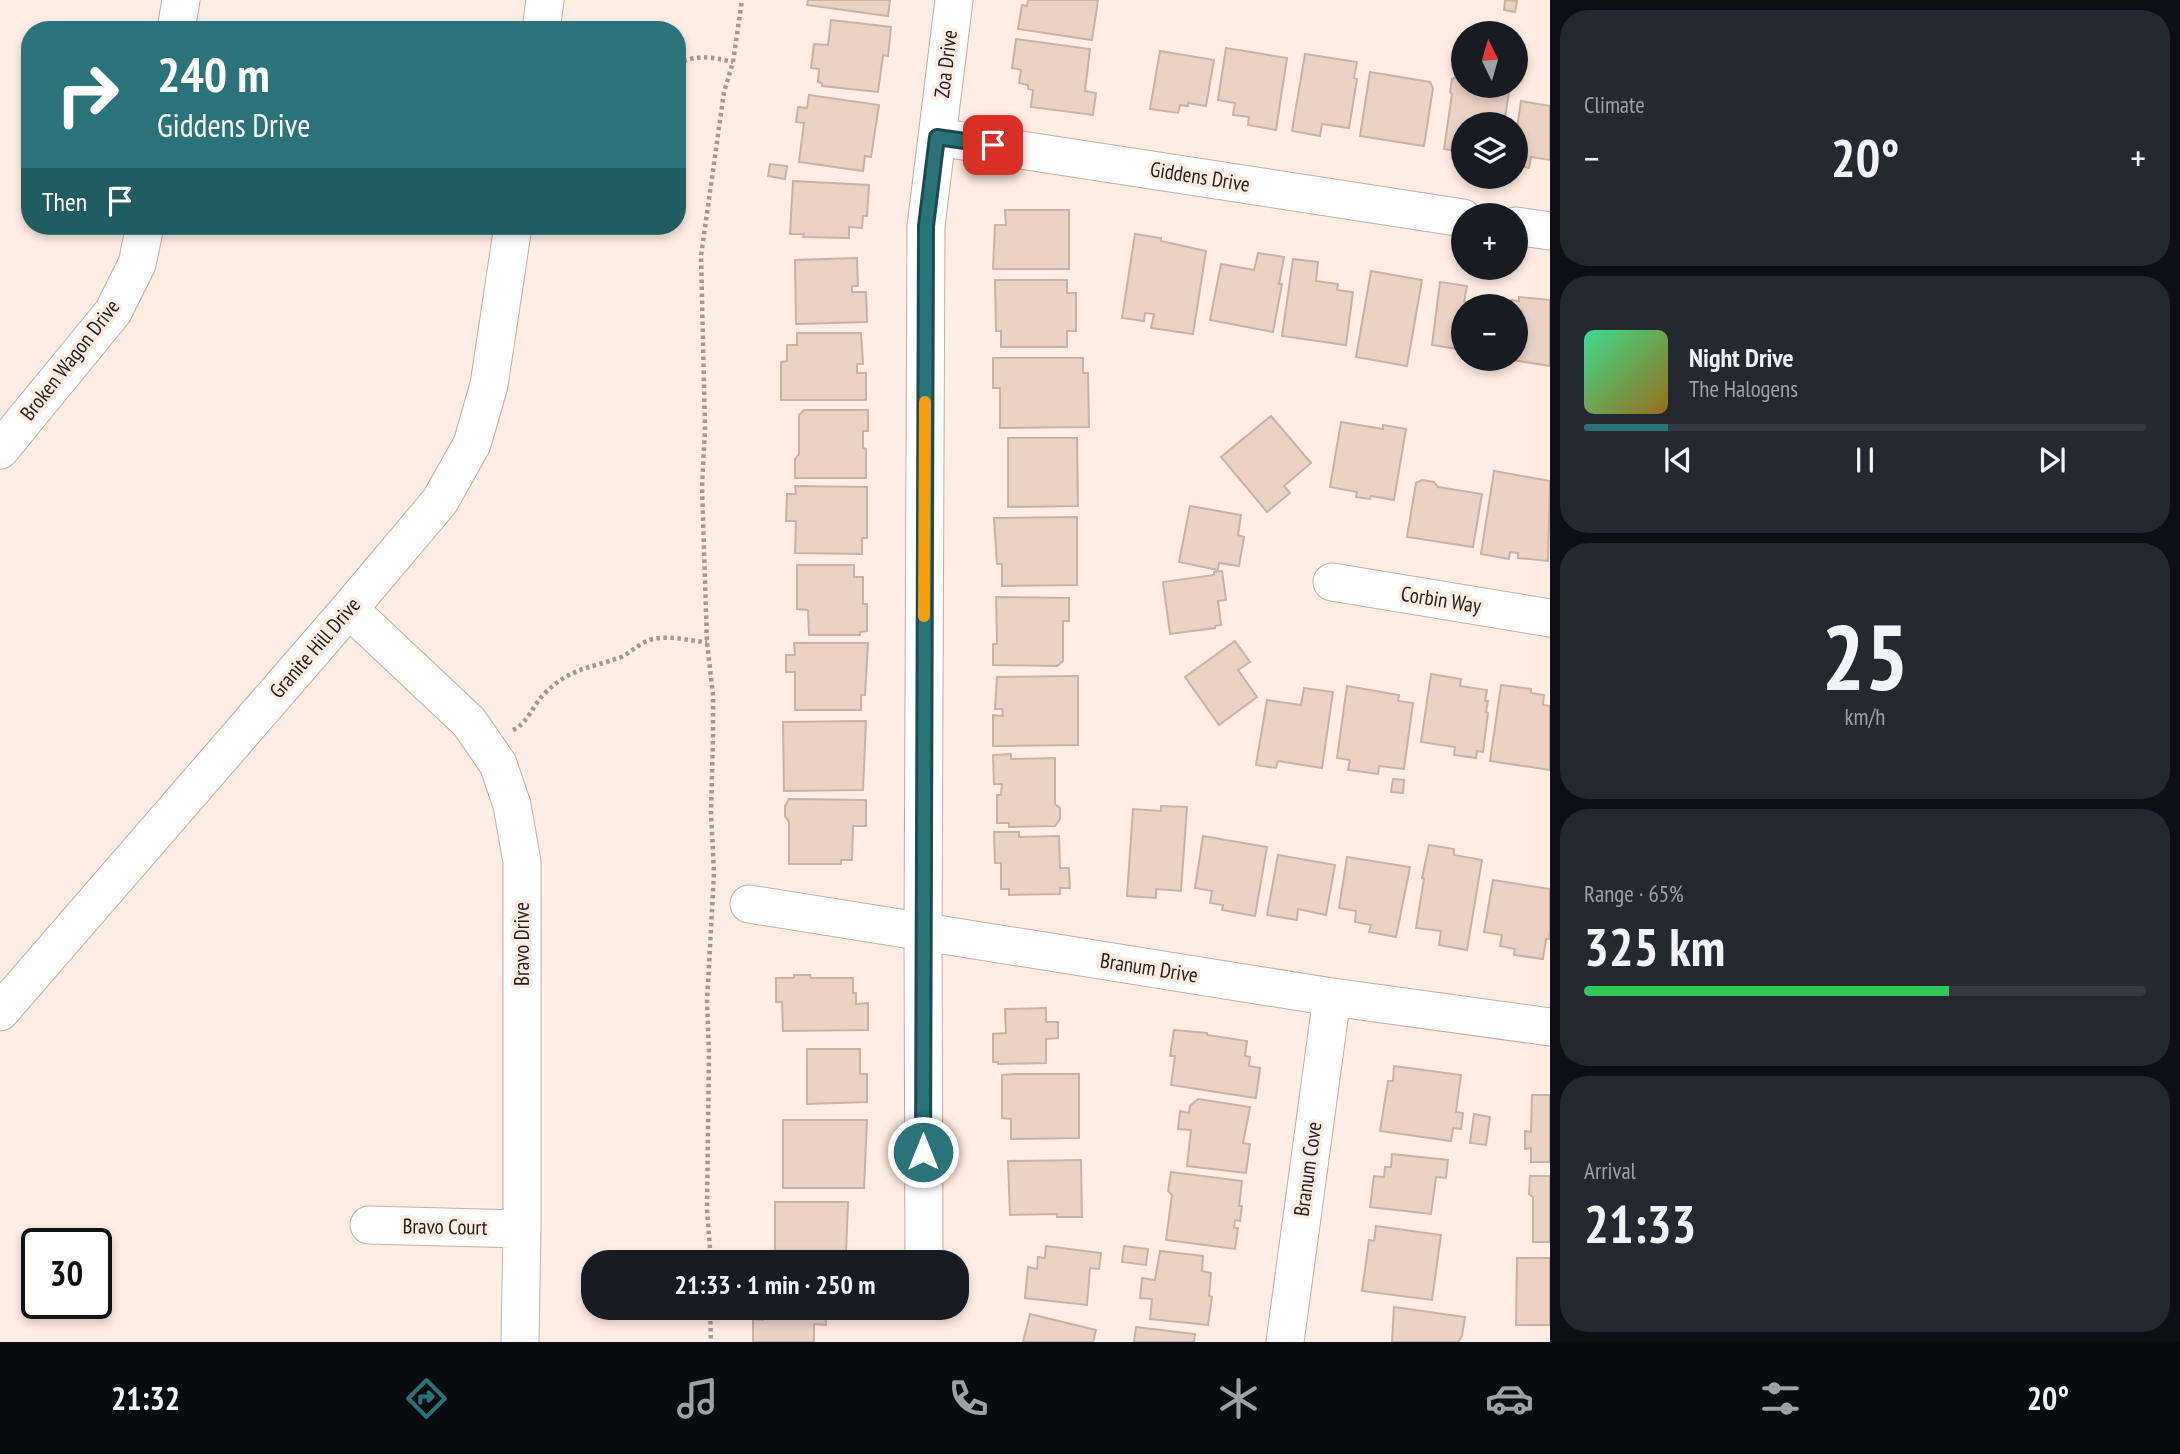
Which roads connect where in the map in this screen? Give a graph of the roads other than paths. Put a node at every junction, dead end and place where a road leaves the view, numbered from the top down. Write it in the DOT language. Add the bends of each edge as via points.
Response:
graph roads {
  1 [pos="181,0"];
  2 [pos="545,0"];
  3 [pos="954,0"];
  4 [pos="178,21"];
  5 [pos="542,21"];
  6 [pos="937,137"];
  7 [pos="1451,216"];
  8 [pos="1528,228"];
  9 [pos="1550,231"];
  10 [pos="143,235"];
  11 [pos="512,235"];
  12 [pos="0,450"];
  13 [pos="1332,582"];
  14 [pos="349,609"];
  15 [pos="1550,618"];
  16 [pos="749,904"];
  17 [pos="923,932"];
  18 [pos="7,991"];
  19 [pos="1332,997"];
  20 [pos="1550,1027"];
  21 [pos="369,1226"];
  22 [pos="522,1229"];
  23 [pos="924,1250"];
  24 [pos="520,1342"];
  25 [pos="1285,1342"];
  1 -- 4 [label="street"];
  2 -- 5 [label="street"];
  3 -- 6 [label="street, Zoa Drive"];
  6 -- 7 [label="street, Giddens Drive"];
  6 -- 17 [label="street, Zoa Drive" via="926,226"];
  8 -- 9 [label="street"];
  10 -- 12 [label="street, Broken Wagon Drive" via="137,264 113,312"];
  11 -- 14 [label="street, Granite Hill Drive" via="489,385 472,444 440,501"];
  13 -- 15 [label="street, Corbin Way"];
  14 -- 18 [label="street, Granite Hill Drive"];
  14 -- 22 [label="street, Bravo Drive" via="469,722 498,764 512,805 522,862"];
  16 -- 17 [label="street, Branum Drive"];
  17 -- 19 [label="street, Branum Drive"];
  17 -- 23 [label="street, Zoa Drive"];
  19 -- 20 [label="street, Branum Drive"];
  19 -- 25 [label="street, Branum Cove"];
  21 -- 22 [label="street, Bravo Court"];
  22 -- 24 [label="street, Bravo Drive"];
}
